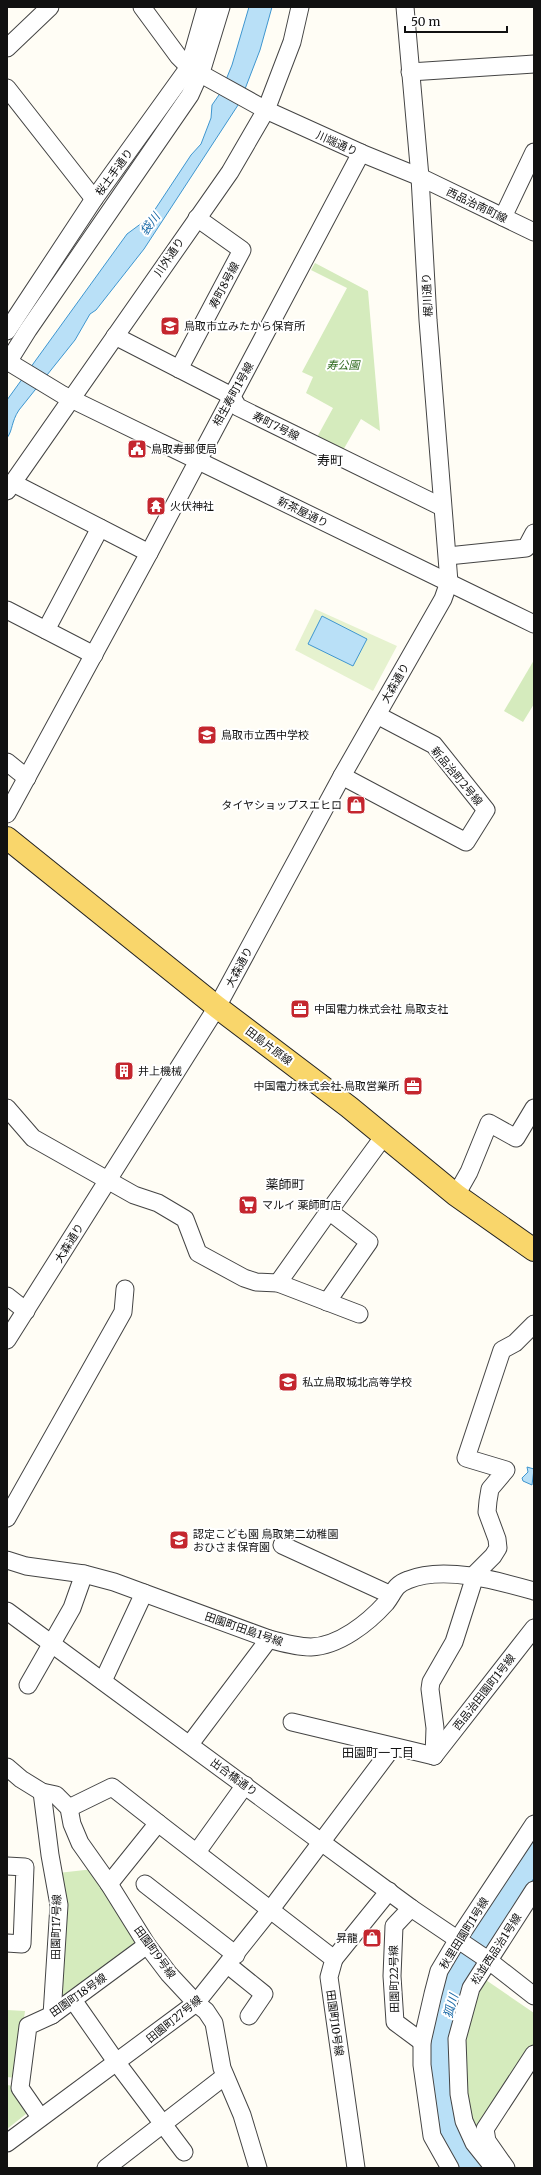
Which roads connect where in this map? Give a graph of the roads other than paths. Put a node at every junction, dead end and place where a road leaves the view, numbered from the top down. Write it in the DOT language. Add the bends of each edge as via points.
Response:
graph roads {
  1 [pos="50,7"];
  2 [pos="142,7"];
  3 [pos="206,7"];
  4 [pos="221,7"];
  5 [pos="300,7"];
  6 [pos="405,7"];
  7 [pos="7,48"];
  8 [pos="534,64"];
  9 [pos="189,67"];
  10 [pos="410,72"];
  11 [pos="7,88"];
  12 [pos="261,107"];
  13 [pos="534,152"];
  14 [pos="361,153"];
  15 [pos="420,177"];
  16 [pos="107,200"];
  17 [pos="503,217"];
  18 [pos="197,218"];
  19 [pos="534,232"];
  20 [pos="7,331"];
  21 [pos="115,336"];
  22 [pos="10,363"];
  23 [pos="179,369"];
  24 [pos="232,397"];
  25 [pos="72,400"];
  26 [pos="196,461"];
  27 [pos="10,487"];
  28 [pos="442,507"];
  29 [pos="100,528"];
  30 [pos="534,533"];
  31 [pos="530,550"];
  32 [pos="149,553"];
  33 [pos="448,556"];
  34 [pos="449,582"];
  35 [pos="7,610"];
  36 [pos="534,624"];
  37 [pos="46,630"];
  38 [pos="94,655"];
  39 [pos="376,715"];
  40 [pos="7,762"];
  41 [pos="342,776"];
  42 [pos="27,778"];
  43 [pos="7,814"];
  44 [pos="7,838"];
  45 [pos="217,1007"];
  46 [pos="7,1108"];
  47 [pos="534,1108"];
  48 [pos="384,1136"];
  49 [pos="110,1180"];
  50 [pos="456,1195"];
  51 [pos="329,1211"];
  52 [pos="534,1250"];
  53 [pos="278,1283"];
  54 [pos="125,1289"];
  55 [pos="7,1296"];
  56 [pos="327,1302"];
  57 [pos="26,1311"];
  58 [pos="359,1314"];
  59 [pos="534,1324"];
  60 [pos="8,1338"];
  61 [pos="7,1518"];
  62 [pos="282,1545"];
  63 [pos="7,1560"];
  64 [pos="84,1574"];
  65 [pos="474,1578"];
  66 [pos="534,1591"];
  67 [pos="144,1593"];
  68 [pos="391,1595"];
  69 [pos="7,1611"];
  70 [pos="534,1628"];
  71 [pos="269,1639"];
  72 [pos="53,1644"];
  73 [pos="102,1681"];
  74 [pos="28,1685"];
  75 [pos="292,1722"];
  76 [pos="190,1744"];
  77 [pos="392,1748"];
  78 [pos="434,1756"];
  79 [pos="7,1767"];
  80 [pos="245,1785"];
  81 [pos="42,1792"];
  82 [pos="69,1808"];
  83 [pos="158,1823"];
  84 [pos="534,1824"];
  85 [pos="322,1841"];
  86 [pos="197,1852"];
  87 [pos="7,1866"];
  88 [pos="109,1884"];
  89 [pos="145,1884"];
  90 [pos="534,1890"];
  91 [pos="389,1891"];
  92 [pos="411,1908"];
  93 [pos="271,1909"];
  94 [pos="459,1941"];
  95 [pos="7,1943"];
  96 [pos="147,1945"];
  97 [pos="334,1959"];
  98 [pos="486,1959"];
  99 [pos="232,1960"];
  100 [pos="533,1993"];
  101 [pos="73,2000"];
  102 [pos="196,2003"];
  103 [pos="52,2015"];
  104 [pos="249,2016"];
  105 [pos="422,2042"];
  106 [pos="534,2054"];
  107 [pos="117,2063"];
  108 [pos="225,2076"];
  109 [pos="40,2117"];
  110 [pos="163,2123"];
  111 [pos="7,2143"];
  112 [pos="184,2152"];
  113 [pos="106,2168"];
  114 [pos="258,2168"];
  115 [pos="356,2168"];
  116 [pos="450,2168"];
  117 [pos="494,2168"];
  118 [pos="506,2168"];
  1 -- 7 [label="street"];
  2 -- 9 [label="street"];
  3 -- 9 [label="street, 桜土手通り"];
  4 -- 16 [label="street" via="203,66 190,95"];
  5 -- 12 [label="street, 川外通り" via="292,42"];
  6 -- 10 [label="street, 梶川通り"];
  8 -- 10 [label="street"];
  9 -- 12 [label="street, 川端通り"];
  9 -- 16 [label="street, 桜土手通り"];
  10 -- 15 [label="street, 梶川通り"];
  11 -- 16 [label="street"];
  12 -- 14 [label="street, 川端通り"];
  12 -- 18 [label="street, 川外通り" via="230,172"];
  13 -- 17 [label="street"];
  14 -- 15 [label="street, 川端通り"];
  14 -- 24 [label="street, 相生寿町1号線"];
  15 -- 17 [label="street, 西品治南町線"];
  15 -- 28 [label="street, 梶川通り"];
  16 -- 20 [label="street, 桜土手通り"];
  16 -- 22 [label="street"];
  17 -- 19 [label="street, 西品治南町線"];
  18 -- 21 [label="street, 川外通り"];
  18 -- 23 [label="street, 寿町8号線" via="242,250"];
  21 -- 23 [label="street, 寿町7号線"];
  21 -- 25 [label="street, 川外通り"];
  22 -- 25 [label="street, 新茶屋通り"];
  23 -- 24 [label="street, 寿町7号線"];
  24 -- 26 [label="street, 相生寿町1号線"];
  24 -- 28 [label="street, 寿町7号線" via="238,407"];
  25 -- 26 [label="street, 新茶屋通り"];
  25 -- 27 [label="street, 川外通り"];
  26 -- 32 [label="street, 相生寿町1号線"];
  26 -- 34 [label="street, 新茶屋通り"];
  27 -- 29 [label="street"];
  28 -- 33 [label="street, 梶川通り"];
  29 -- 32 [label="street"];
  29 -- 37 [label="street"];
  30 -- 31 [label="street"];
  31 -- 33 [label="street"];
  32 -- 38 [label="street, 相生寿町1号線"];
  33 -- 34 [label="street, 梶川通り"];
  34 -- 36 [label="street, 新茶屋通り"];
  34 -- 39 [label="street, 大森通り" via="443,599"];
  35 -- 37 [label="street"];
  37 -- 38 [label="street"];
  38 -- 42 [label="street, 相生寿町1号線"];
  39 -- 41 [label="street, 大森通り"];
  39 -- 41 [label="street, 新品治町2号線" via="434,745 486,810 466,842"];
  40 -- 42 [label="street"];
  41 -- 45 [label="street, 大森通り"];
  42 -- 43 [label="street"];
  44 -- 45 [label="main road, 田島片原線"];
  45 -- 48 [label="main road, 田島片原線"];
  45 -- 49 [label="street, 大森通り"];
  46 -- 49 [label="street" via="33,1138"];
  47 -- 50 [label="street" via="516,1138 489,1123 469,1172"];
  48 -- 50 [label="main road, 田島片原線"];
  48 -- 51 [label="street"];
  49 -- 53 [label="street" via="134,1195 158,1203 185,1219 198,1253 244,1278 256,1282"];
  49 -- 57 [label="street, 大森通り"];
  50 -- 52 [label="main road, 田島片原線"];
  51 -- 53 [label="street"];
  51 -- 56 [label="street" via="370,1242"];
  53 -- 56 [label="street"];
  54 -- 61 [label="street" via="122,1312"];
  55 -- 57 [label="street"];
  56 -- 58 [label="street"];
  57 -- 60 [label="street, 大森通り"];
  59 -- 65 [label="street" via="502,1350 466,1458 506,1470 490,1489 488,1501 487,1512 498,1548"];
  62 -- 68 [label="street"];
  63 -- 64 [label="street, 田園町田島1号線" via="26,1566"];
  64 -- 67 [label="street, 田園町田島1号線"];
  64 -- 72 [label="street" via="72,1608"];
  65 -- 66 [label="street, 田園町田島1号線"];
  65 -- 68 [label="street, 田園町田島1号線" via="437,1574 421,1576 395,1587"];
  65 -- 78 [label="street" via="454,1642 430,1690 435,1728"];
  67 -- 71 [label="street, 田園町田島1号線"];
  67 -- 73 [label="street"];
  68 -- 71 [label="street, 田園町田島1号線" via="373,1617 331,1643 312,1647"];
  69 -- 72 [label="street, 出合橋通り"];
  70 -- 78 [label="street, 西品治田園町1号線"];
  71 -- 76 [label="street"];
  72 -- 73 [label="street, 出合橋通り"];
  72 -- 74 [label="street"];
  73 -- 76 [label="street, 出合橋通り"];
  75 -- 77 [label="street"];
  76 -- 80 [label="street, 出合橋通り"];
  77 -- 78 [label="street"];
  77 -- 85 [label="street, 田園町27号線"];
  79 -- 81 [label="street"];
  80 -- 85 [label="street, 出合橋通り"];
  80 -- 86 [label="street"];
  81 -- 82 [label="street" via="56,1795"];
  81 -- 103 [label="street, 田園町17号線" via="59,1905"];
  82 -- 83 [label="street" via="112,1787"];
  82 -- 88 [label="street, 田園町9号線" via="80,1843"];
  83 -- 86 [label="street"];
  83 -- 88 [label="street"];
  84 -- 94 [label="street, 秋里田園町1号線"];
  85 -- 91 [label="street, 出合橋通り"];
  85 -- 93 [label="street, 田園町27号線"];
  86 -- 93 [label="street"];
  87 -- 95 [label="street" via="25,1867 22,1944"];
  88 -- 96 [label="street, 田園町9号線"];
  89 -- 99 [label="street"];
  90 -- 98 [label="street, 松並西品治1号線"];
  91 -- 92 [label="street, 出合橋通り"];
  91 -- 97 [label="street"];
  92 -- 94 [label="street, 出合橋通り"];
  92 -- 105 [label="street, 田園町22号線" via="394,1926 392,1976 395,2022"];
  93 -- 97 [label="street"];
  93 -- 99 [label="street, 田園町27号線"];
  94 -- 98 [label="street, 出合橋通り"];
  94 -- 105 [label="street, 秋里田園町1号線" via="439,1971"];
  96 -- 101 [label="street, 田園町18号線"];
  96 -- 102 [label="street, 田園町9号線"];
  97 -- 115 [label="street, 田園町10号線" via="329,1977"];
  98 -- 100 [label="street"];
  98 -- 117 [label="street, 松並西品治1号線" via="471,1988 457,2039 459,2094 464,2121 474,2143"];
  99 -- 102 [label="street, 田園町27号線"];
  99 -- 104 [label="street" via="264,1994"];
  101 -- 103 [label="street, 田園町18号線"];
  101 -- 107 [label="street"];
  102 -- 107 [label="street, 田園町27号線"];
  102 -- 108 [label="street, 田園町9号線" via="206,2011 214,2023"];
  103 -- 109 [label="street, 田園町18号線" via="28,2026 20,2088"];
  105 -- 116 [label="street, 秋里田園町1号線" via="422,2065 432,2136"];
  106 -- 118 [label="street" via="485,2129 487,2141"];
  107 -- 109 [label="street, 田園町27号線"];
  107 -- 110 [label="street"];
  108 -- 110 [label="street"];
  108 -- 114 [label="street, 田園町9号線" via="242,2115"];
  109 -- 111 [label="street, 田園町27号線"];
  110 -- 112 [label="street"];
  110 -- 113 [label="street"];
}
